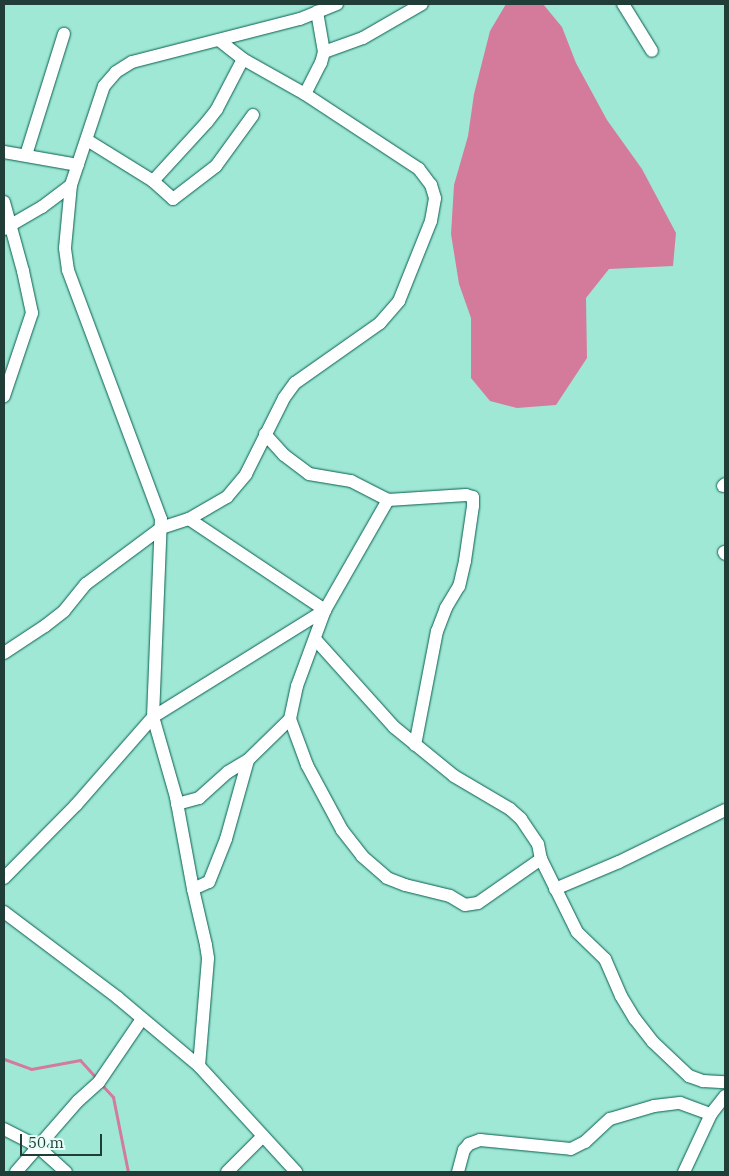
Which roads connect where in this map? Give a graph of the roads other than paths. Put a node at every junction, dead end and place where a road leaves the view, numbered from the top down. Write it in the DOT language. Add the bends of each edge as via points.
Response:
graph roads {
  1 [pos="337,4"];
  2 [pos="422,4"];
  3 [pos="624,4"];
  4 [pos="317,12"];
  5 [pos="64,34"];
  6 [pos="220,41"];
  7 [pos="652,51"];
  8 [pos="324,52"];
  9 [pos="243,58"];
  10 [pos="305,94"];
  11 [pos="253,115"];
  12 [pos="87,140"];
  13 [pos="4,152"];
  14 [pos="26,155"];
  15 [pos="78,165"];
  16 [pos="153,181"];
  17 [pos="71,185"];
  18 [pos="4,202"];
  19 [pos="7,227"];
  20 [pos="4,396"];
  21 [pos="265,434"];
  22 [pos="388,500"];
  23 [pos="189,519"];
  24 [pos="161,528"];
  25 [pos="325,610"];
  26 [pos="315,639"];
  27 [pos="4,654"];
  28 [pos="153,717"];
  29 [pos="290,719"];
  30 [pos="415,745"];
  31 [pos="248,760"];
  32 [pos="177,804"];
  33 [pos="725,810"];
  34 [pos="542,859"];
  35 [pos="4,878"];
  36 [pos="555,889"];
  37 [pos="193,890"];
  38 [pos="4,912"];
  39 [pos="142,1019"];
  40 [pos="199,1066"];
  41 [pos="725,1082"];
  42 [pos="725,1096"];
  43 [pos="710,1114"];
  44 [pos="4,1129"];
  45 [pos="263,1136"];
  46 [pos="37,1146"];
  47 [pos="16,1172"];
  48 [pos="66,1172"];
  49 [pos="227,1172"];
  50 [pos="296,1172"];
  51 [pos="458,1172"];
  52 [pos="684,1172"];
  1 -- 4 [label="street"];
  2 -- 8 [label="street" via="363,38"];
  3 -- 7 [label="street"];
  4 -- 6 [label="street"];
  4 -- 8 [label="street"];
  5 -- 14 [label="street"];
  6 -- 9 [label="street"];
  6 -- 12 [label="street" via="132,62 116,72 104,86"];
  8 -- 10 [label="street"];
  9 -- 10 [label="street"];
  9 -- 16 [label="street" via="217,109"];
  10 -- 21 [label="street" via="419,169 436,198 431,221 399,301 380,323 295,383"];
  11 -- 16 [label="street" via="216,166 177,197 171,198"];
  12 -- 15 [label="street"];
  12 -- 16 [label="street"];
  13 -- 14 [label="street"];
  14 -- 15 [label="street"];
  15 -- 17 [label="street"];
  17 -- 19 [label="street" via="42,208"];
  17 -- 24 [label="street" via="65,248 68,270 158,509"];
  18 -- 19 [label="street"];
  19 -- 20 [label="street" via="32,314"];
  21 -- 22 [label="street" via="284,455 309,474 339,477"];
  21 -- 23 [label="street" via="246,474 227,497"];
  22 -- 25 [label="street"];
  22 -- 30 [label="street" via="466,495 472,497 473,506 459,586 437,631"];
  23 -- 24 [label="street"];
  23 -- 25 [label="street"];
  24 -- 27 [label="street" via="86,584 64,611"];
  24 -- 28 [label="street"];
  25 -- 26 [label="street"];
  25 -- 28 [label="street"];
  26 -- 29 [label="street" via="297,686"];
  26 -- 30 [label="street" via="394,727"];
  28 -- 32 [label="street"];
  28 -- 35 [label="street" via="76,805"];
  29 -- 31 [label="street"];
  29 -- 34 [label="street" via="306,765 342,830 362,856 387,878 472,905"];
  30 -- 34 [label="street" via="454,776 510,809 538,844"];
  31 -- 32 [label="street" via="199,798"];
  31 -- 37 [label="street" via="226,839 209,882"];
  32 -- 37 [label="street"];
  33 -- 36 [label="street"];
  34 -- 36 [label="street"];
  36 -- 41 [label="street" via="577,932 605,959 621,996 654,1042 689,1076"];
  37 -- 40 [label="street" via="208,958"];
  38 -- 39 [label="street"];
  39 -- 40 [label="street"];
  39 -- 46 [label="street" via="99,1082"];
  40 -- 45 [label="street"];
  42 -- 43 [label="street"];
  43 -- 51 [label="street" via="680,1104 654,1106 610,1119 585,1142 571,1149 480,1140 469,1144"];
  43 -- 52 [label="street"];
  44 -- 46 [label="street"];
  45 -- 49 [label="street"];
  45 -- 50 [label="street"];
  46 -- 47 [label="street"];
  46 -- 48 [label="street"];
}
